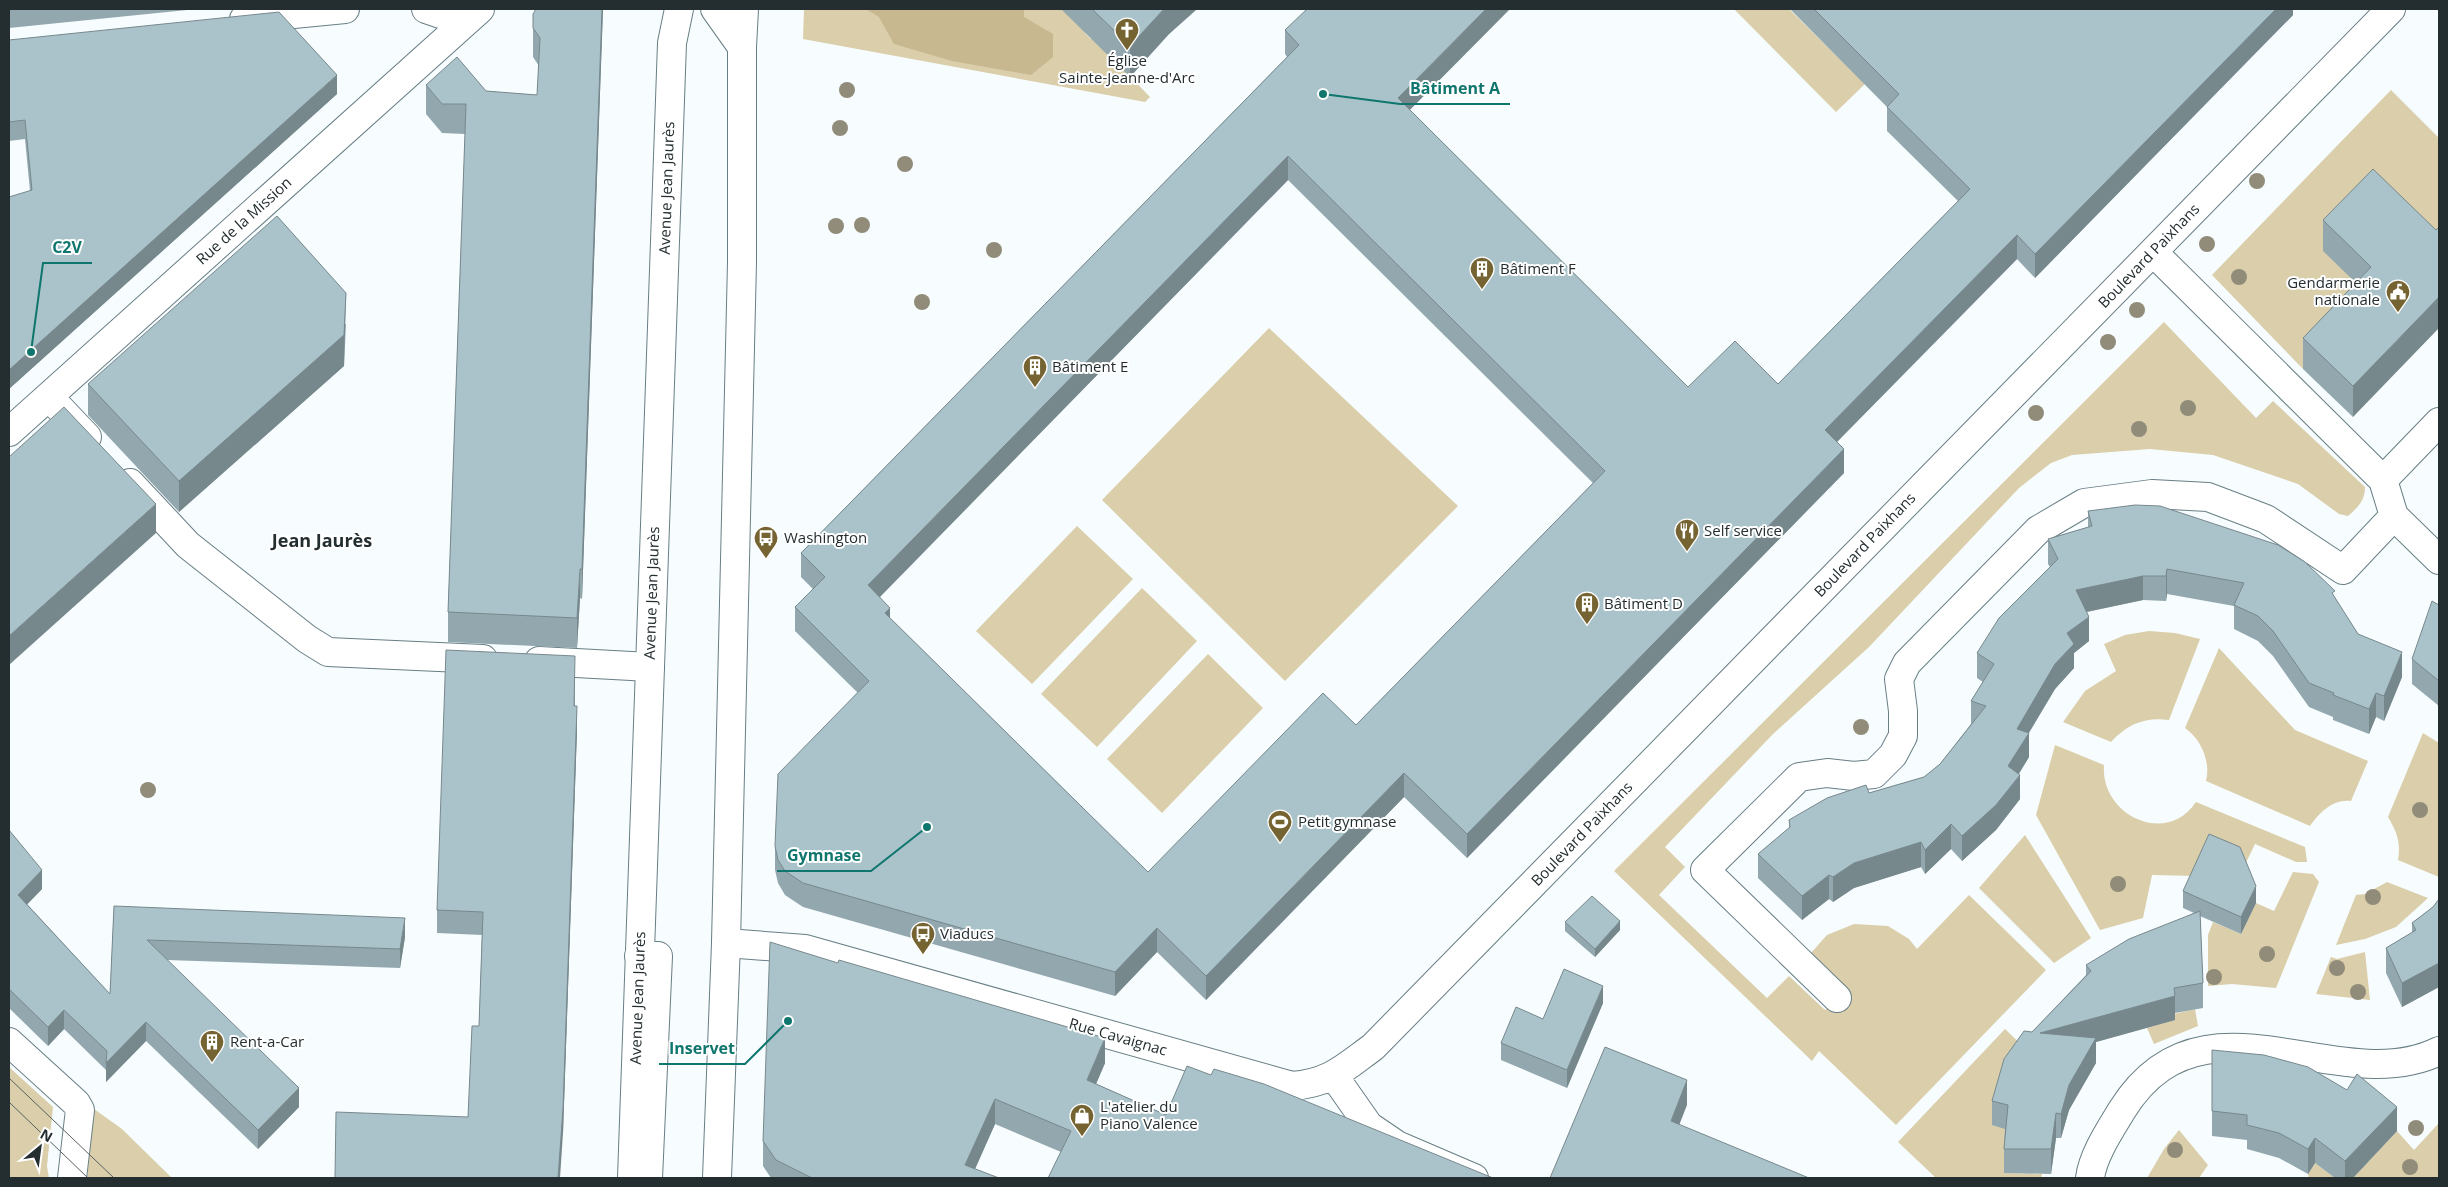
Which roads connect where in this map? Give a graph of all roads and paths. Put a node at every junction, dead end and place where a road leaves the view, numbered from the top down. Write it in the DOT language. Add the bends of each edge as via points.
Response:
graph roads {
  1 [pos="345,9"];
  2 [pos="426,9"];
  3 [pos="679,9"];
  4 [pos="715,9"];
  5 [pos="744,9"];
  6 [pos="2391,9"];
  7 [pos="472,16"];
  8 [pos="216,22"];
  9 [pos="742,47"];
  10 [pos="2153,252"];
  11 [pos="49,396"];
  12 [pos="2439,422"];
  13 [pos="9,432"];
  14 [pos="2384,480"];
  15 [pos="2394,516"];
  16 [pos="2439,560"];
  17 [pos="650,666"];
  18 [pos="726,943"];
  19 [pos="639,956"];
  20 [pos="1837,998"];
  21 [pos="9,1042"];
  22 [pos="2439,1050"];
  23 [pos="1334,1076"];
  24 [pos="72,1178"];
  25 [pos="632,1178"];
  26 [pos="648,1178"];
  27 [pos="717,1178"];
  28 [pos="1474,1178"];
  29 [pos="2090,1178"];
  1 -- 8 [label="street"];
  2 -- 7 [label="street"];
  3 -- 17 [label="street, Avenue Jean Jaurès" via="672,43"];
  4 -- 9 [label="street"];
  5 -- 9 [label="street"];
  6 -- 10 [label="street, Boulevard Paixhans"];
  7 -- 11 [label="street, Rue de la Mission"];
  9 -- 18 [label="street" via="742,262"];
  10 -- 14 [label="street"];
  10 -- 23 [label="street, Boulevard Paixhans" via="1373,1047"];
  11 -- 13 [label="street, Rue de la Mission"];
  11 -- 17 [label="street" via="188,545 328,652"];
  12 -- 14 [label="street"];
  14 -- 15 [label="street"];
  15 -- 16 [label="street"];
  15 -- 20 [label="street" via="2343,570 2266,519 2208,497 2152,494 2084,503 2038,530 1907,663 1899,679 1903,736 1893,755 1874,774 1827,773 1799,777 1705,870"];
  17 -- 19 [label="street, Avenue Jean Jaurès"];
  18 -- 23 [label="street, Rue Cavaignac" via="805,949 1292,1086 1313,1084"];
  18 -- 27 [label="street"];
  19 -- 25 [label="street, Avenue Jean Jaurès"];
  19 -- 26 [label="street" via="658,956"];
  21 -- 24 [label="street" via="80,1110"];
  22 -- 29 [label="street" via="2425,1058 2376,1064 2254,1048 2207,1048 2182,1056 2153,1074 2128,1100 2108,1133"];
  23 -- 28 [label="street" via="1369,1126 1397,1145"];
}
